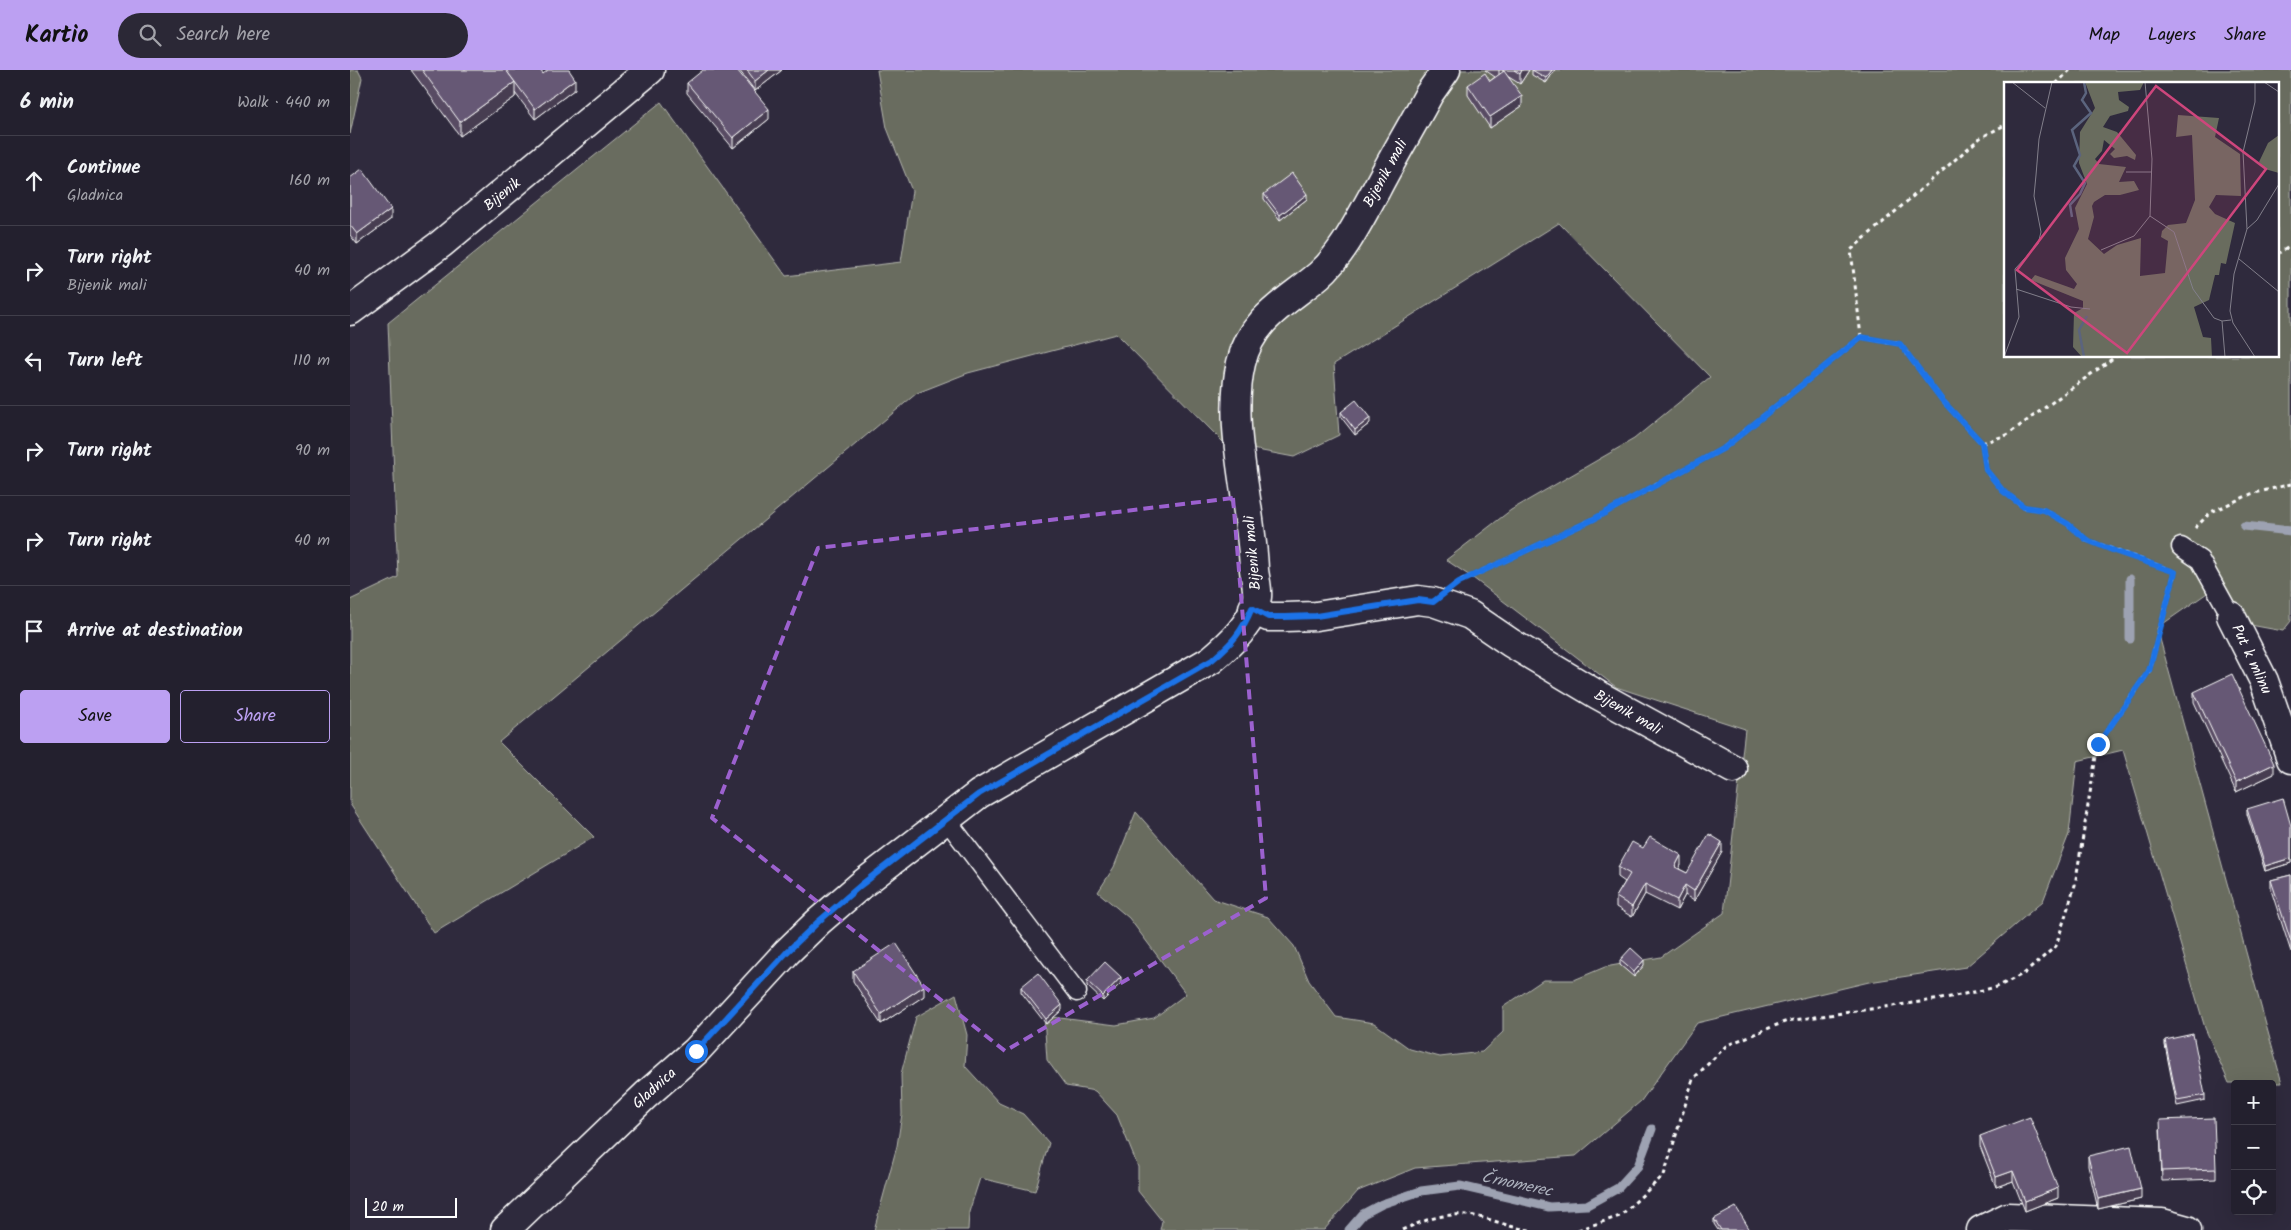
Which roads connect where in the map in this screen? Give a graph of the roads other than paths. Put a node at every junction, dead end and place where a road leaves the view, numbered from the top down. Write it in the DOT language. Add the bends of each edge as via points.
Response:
graph roads {
  1 [pos="650,70"];
  2 [pos="1446,70"];
  3 [pos="350,311"];
  4 [pos="2181,547"];
  5 [pos="1252,608"];
  6 [pos="2231,616"];
  7 [pos="2291,759"];
  8 [pos="1733,769"];
  9 [pos="946,819"];
  10 [pos="1077,992"];
  11 [pos="505,1230"];
  12 [pos="1980,1230"];
  13 [pos="2187,1230"];
  1 -- 3 [label="street, Bijenik" via="441,244"];
  2 -- 5 [label="street, Bijenik mali" via="1429,94 1341,249 1321,274 1268,316 1249,340 1241,363 1237,429 1254,546 1257,597"];
  4 -- 6 [label="lane" via="2200,560"];
  5 -- 8 [label="street, Bijenik mali" via="1268,617 1316,616 1418,600 1433,602 1470,615 1598,695"];
  5 -- 9 [label="street, Gladnica" via="1244,628 1212,660 1017,770"];
  6 -- 7 [label="street, Put k mlinu" via="2264,682"];
  9 -- 10 [label="lane"];
  9 -- 11 [label="street, Gladnica" via="818,922 696,1051"];
  12 -- 13 [label="street" via="2008,1217 2162,1223"];
}
